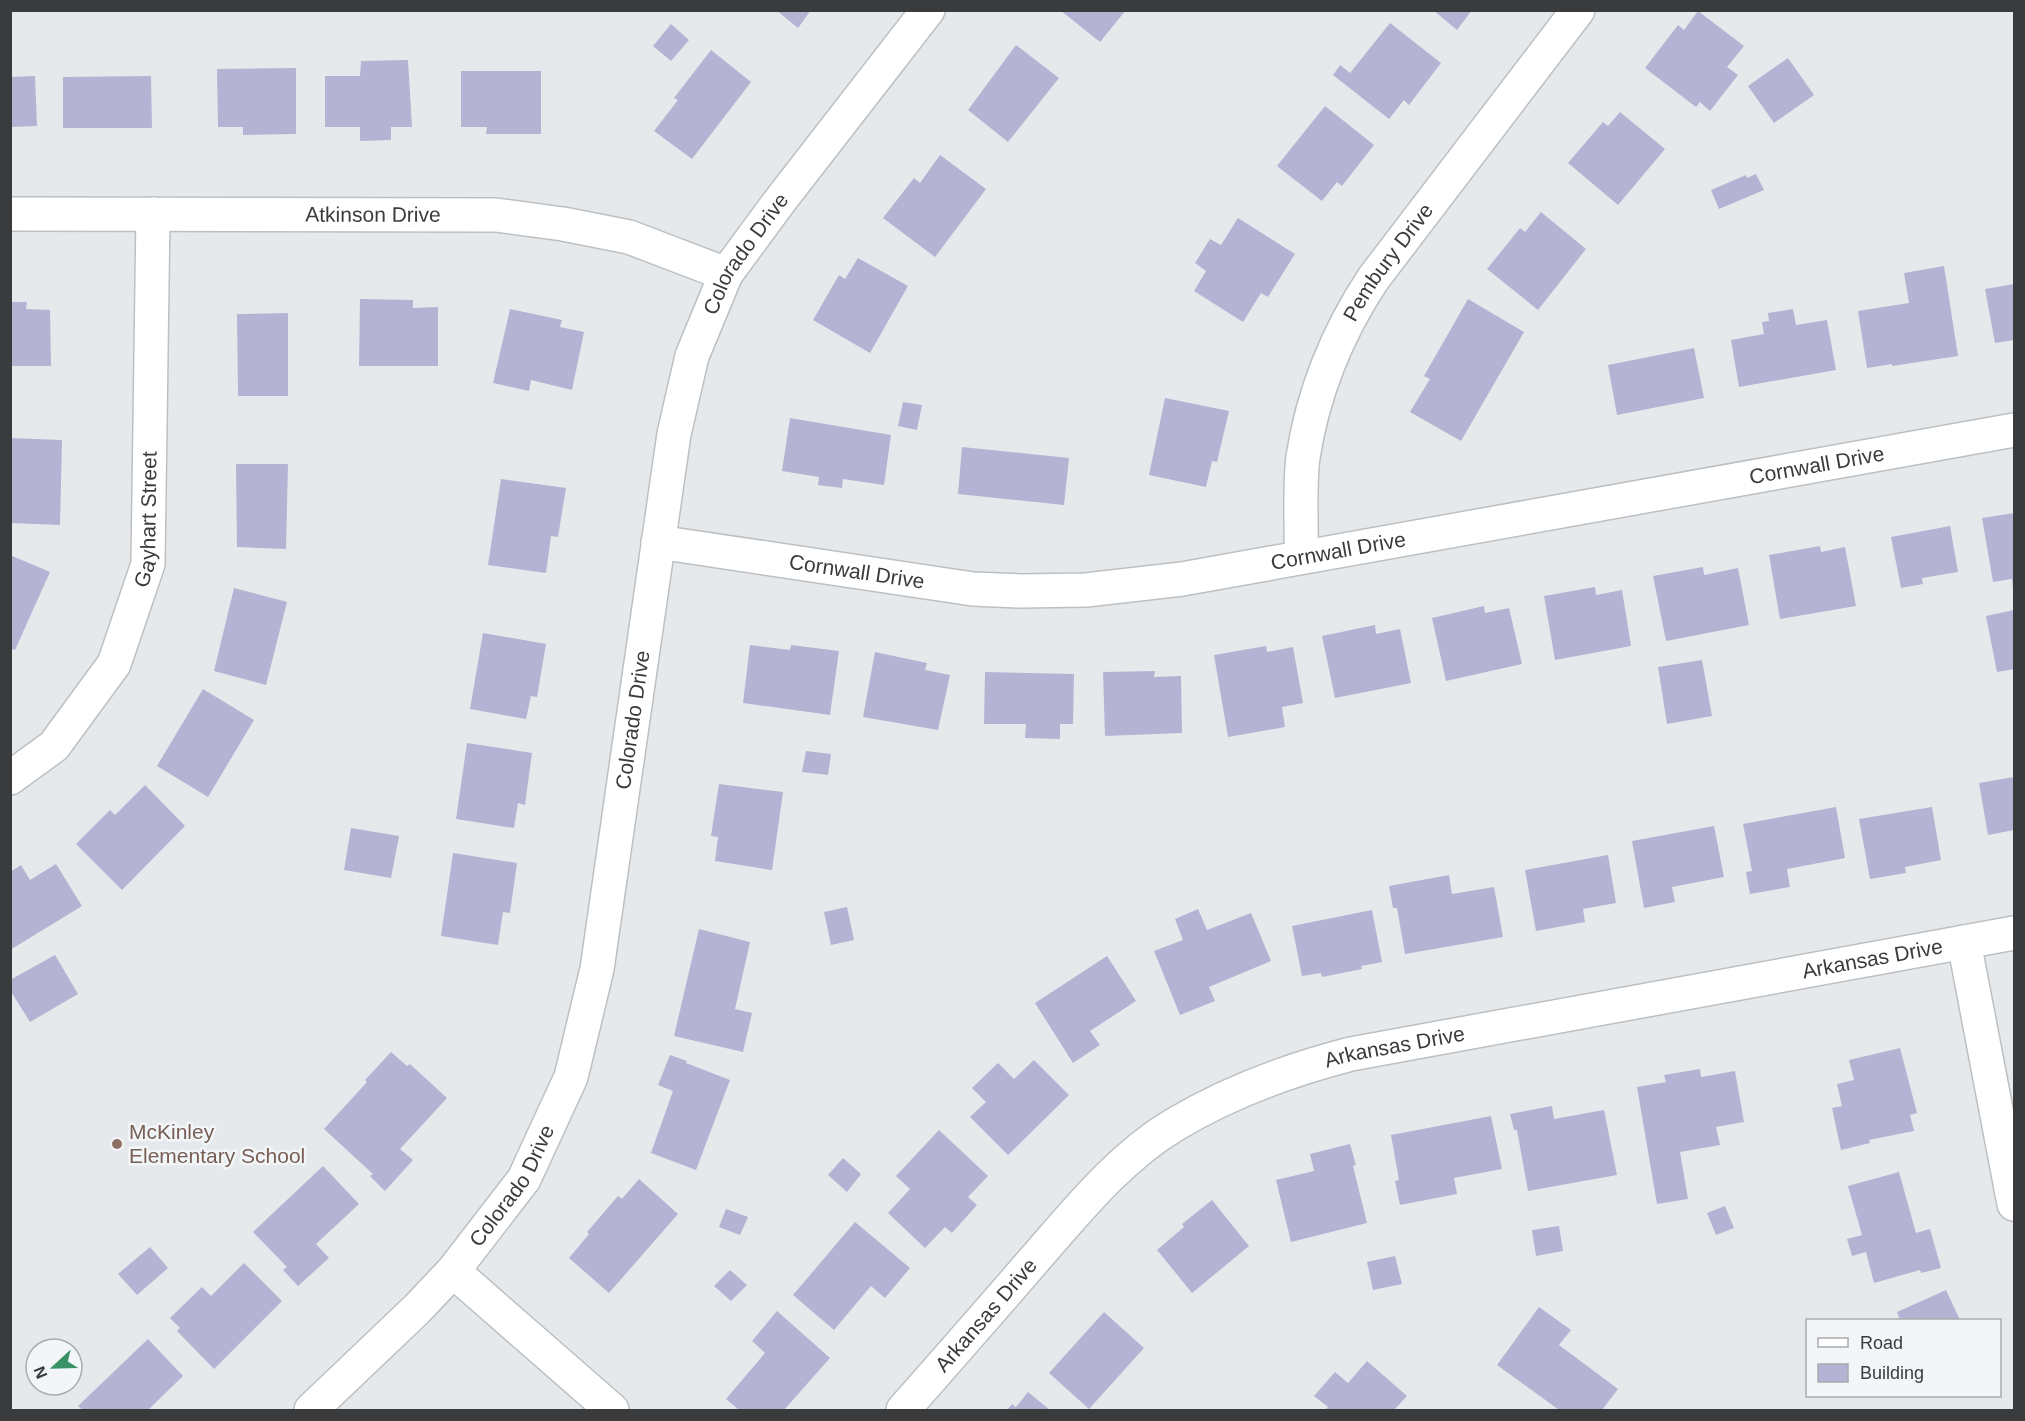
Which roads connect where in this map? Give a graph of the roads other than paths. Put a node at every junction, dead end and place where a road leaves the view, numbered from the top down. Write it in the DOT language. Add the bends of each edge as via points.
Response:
graph roads {
  1 [pos="928,10"];
  2 [pos="1578,10"];
  3 [pos="10,214"];
  4 [pos="153,214"];
  5 [pos="726,274"];
  6 [pos="2014,430"];
  7 [pos="658,543"];
  8 [pos="1301,557"];
  9 [pos="10,778"];
  10 [pos="2014,933"];
  11 [pos="1964,942"];
  12 [pos="2014,1204"];
  13 [pos="453,1271"];
  14 [pos="311,1410"];
  15 [pos="612,1410"];
  16 [pos="903,1410"];
  1 -- 5 [label="street, Colorado Drive"];
  2 -- 8 [label="street, Pembury Drive" via="1357,303 1329,360 1310,422 1303,459"];
  3 -- 4 [label="street, Atkinson Drive"];
  4 -- 5 [label="street, Atkinson Drive" via="496,215 629,237"];
  4 -- 9 [label="street, Gayhart Street" via="148,564 114,664 54,746"];
  5 -- 7 [label="street, Colorado Drive" via="692,356 674,434"];
  6 -- 8 [label="street, Cornwall Drive"];
  7 -- 8 [label="street, Cornwall Drive" via="973,589 1021,591 1086,590 1182,579"];
  7 -- 13 [label="street, Colorado Drive" via="597,969 571,1077 524,1179"];
  10 -- 11 [label="street, Arkansas Drive"];
  11 -- 12 [label="street"];
  11 -- 16 [label="street, Arkansas Drive" via="1351,1054 1308,1065 1233,1093 1174,1125 1093,1192"];
  13 -- 14 [label="street, Colorado Drive"];
  13 -- 15 [label="street"];
}
